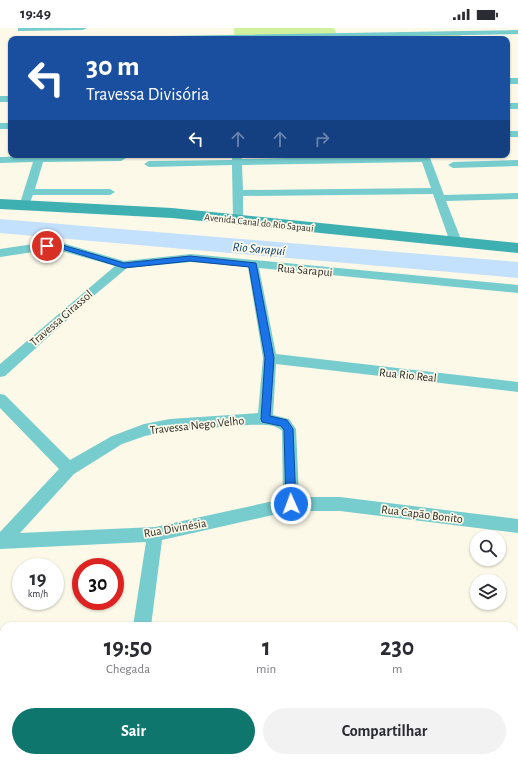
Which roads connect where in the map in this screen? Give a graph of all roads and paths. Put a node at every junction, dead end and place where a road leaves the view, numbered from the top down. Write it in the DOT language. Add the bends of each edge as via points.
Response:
graph roads {
  1 [pos="82,28"];
  2 [pos="21,29"];
  3 [pos="518,32"];
  4 [pos="380,34"];
  5 [pos="307,36"];
  6 [pos="27,158"];
  7 [pos="40,158"];
  8 [pos="237,158"];
  9 [pos="425,158"];
  10 [pos="0,160"];
  11 [pos="518,163"];
  12 [pos="149,164"];
  13 [pos="453,165"];
  14 [pos="110,192"];
  15 [pos="238,193"];
  16 [pos="439,195"];
  17 [pos="518,196"];
  18 [pos="27,199"];
  19 [pos="0,204"];
  20 [pos="238,219"];
  21 [pos="456,242"];
  22 [pos="518,248"];
  23 [pos="0,253"];
  24 [pos="253,265"];
  25 [pos="124,266"];
  26 [pos="518,289"];
  27 [pos="270,358"];
  28 [pos="0,372"];
  29 [pos="518,387"];
  30 [pos="0,399"];
  31 [pos="266,419"];
  32 [pos="69,469"];
  33 [pos="325,503"];
  34 [pos="291,504"];
  35 [pos="518,526"];
  36 [pos="155,534"];
  37 [pos="1,541"];
  38 [pos="143,622"];
  1 -- 2 [label="street"];
  3 -- 4 [label="street"];
  4 -- 5 [label="street"];
  6 -- 10 [label="street"];
  7 -- 18 [label="street"];
  8 -- 12 [label="street"];
  8 -- 15 [label="street"];
  9 -- 16 [label="street"];
  11 -- 13 [label="street"];
  14 -- 18 [label="street"];
  15 -- 16 [label="street"];
  15 -- 20 [label="street"];
  16 -- 17 [label="street"];
  16 -- 21 [label="street"];
  18 -- 19 [label="street, Avenida Canal do Rio Sapauí"];
  18 -- 20 [label="street, Avenida Canal do Rio Sapauí"];
  20 -- 21 [label="street, Avenida Canal do Rio Sapauí"];
  21 -- 22 [label="street, Avenida Canal do Rio Sapauí"];
  23 -- 25 [label="street, Rua Sarapui" via="59,246"];
  24 -- 25 [label="street, Rua Sarapui" via="190,258"];
  24 -- 26 [label="street, Rua Sarapui"];
  24 -- 27 [label="street"];
  25 -- 28 [label="street, Travessa Girassol"];
  27 -- 29 [label="street, Rua Rio Real"];
  27 -- 31 [label="street"];
  30 -- 32 [label="street"];
  31 -- 32 [label="street, Travessa Nego Velho" via="170,425 144,430 117,440"];
  31 -- 34 [label="street, Travessa Nego Velho" via="284,423 289,429"];
  32 -- 37 [label="street, Travessa Nego Velho"];
  33 -- 34 [label="street, Rua Divinésia"];
  33 -- 35 [label="street, Rua Capão Bonito"];
  34 -- 36 [label="street, Rua Divinésia"];
  36 -- 37 [label="street, Rua Divinésia"];
  36 -- 38 [label="street"];
}
